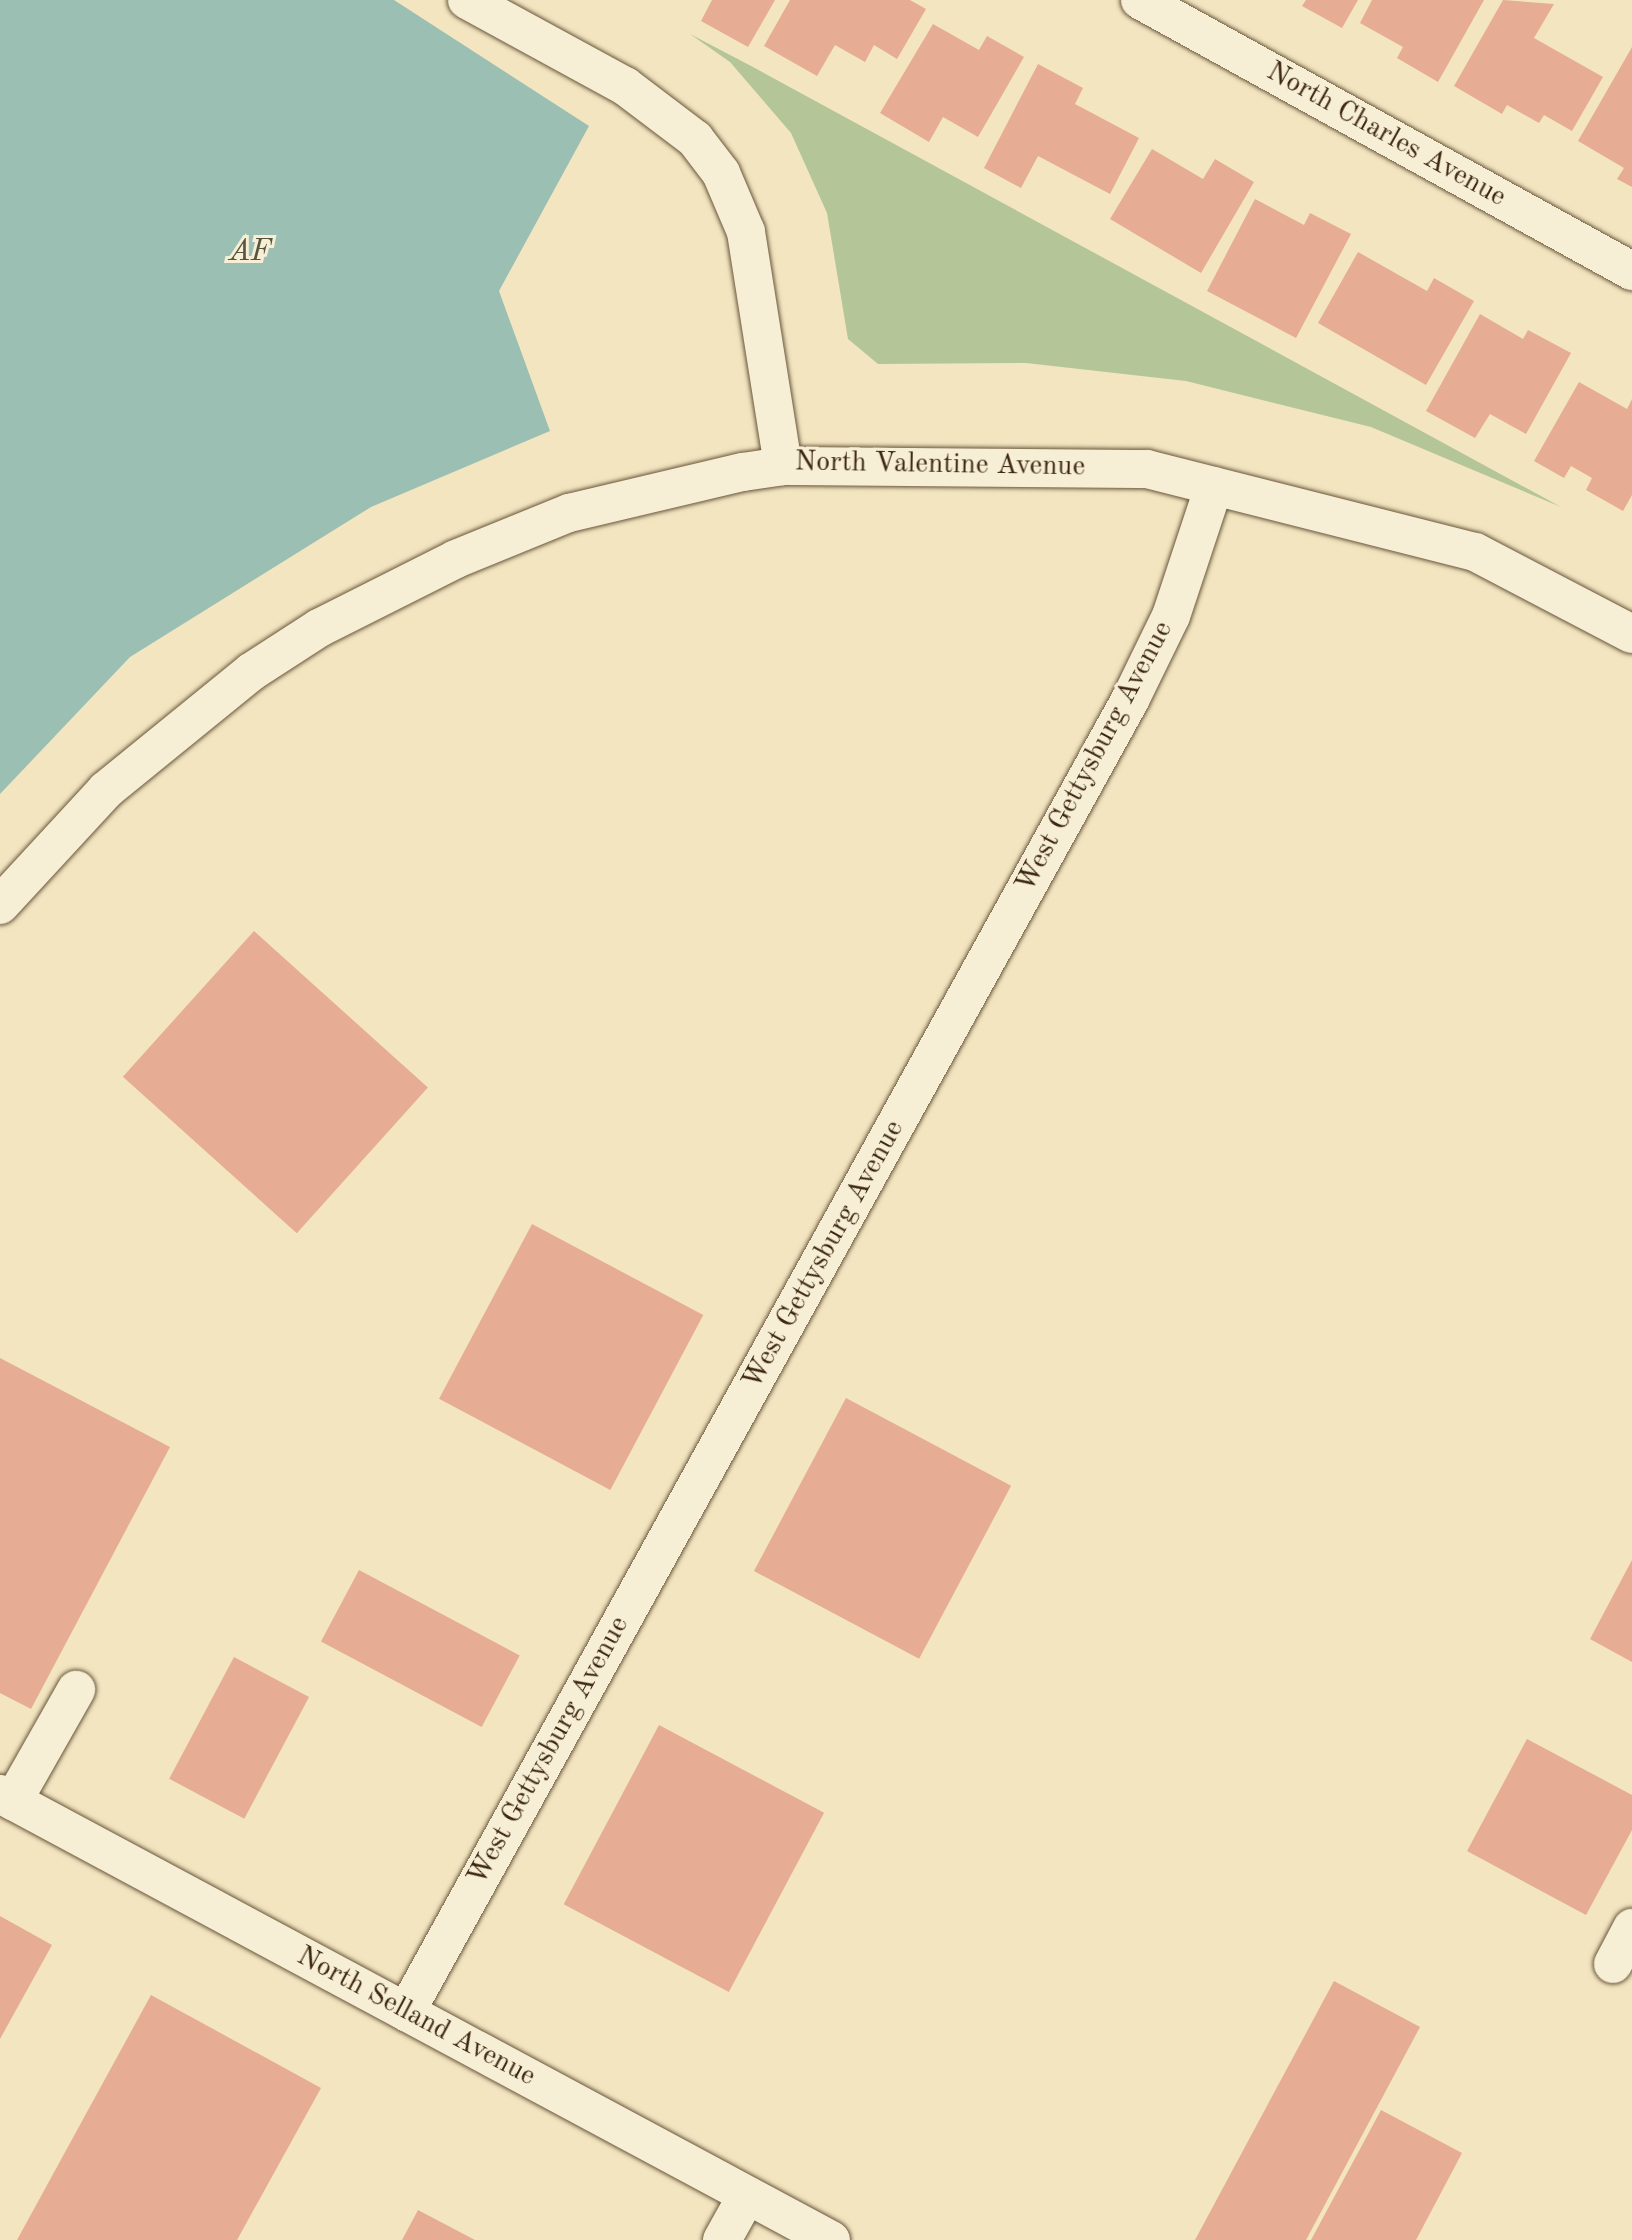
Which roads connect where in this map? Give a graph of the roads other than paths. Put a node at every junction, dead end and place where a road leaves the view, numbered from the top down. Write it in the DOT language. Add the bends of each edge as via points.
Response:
graph roads {
  1 [pos="467,0"];
  2 [pos="1140,0"];
  3 [pos="1632,271"];
  4 [pos="783,466"];
  5 [pos="1214,486"];
  6 [pos="1632,634"];
  7 [pos="0,905"];
  8 [pos="76,1690"];
  9 [pos="7,1798"];
  10 [pos="1632,1928"];
  11 [pos="1613,1964"];
  12 [pos="406,2012"];
  13 [pos="747,2195"];
  14 [pos="722,2240"];
  15 [pos="831,2240"];
  1 -- 4 [label="street, North Valentine Avenue" via="625,86 695,139 721,173 746,232"];
  2 -- 3 [label="street, North Charles Avenue"];
  4 -- 5 [label="street, North Valentine Avenue" via="1147,468"];
  4 -- 7 [label="street" via="569,513 456,559 319,628 251,672 106,790"];
  5 -- 6 [label="street, North Valentine Avenue" via="1475,552"];
  5 -- 12 [label="street, West Gettysburg Avenue" via="1171,616 1130,701"];
  8 -- 9 [label="street"];
  9 -- 12 [label="street, North Selland Avenue"];
  10 -- 11 [label="street"];
  12 -- 13 [label="street, North Selland Avenue"];
  13 -- 14 [label="street"];
  13 -- 15 [label="street, North Selland Avenue"];
}
